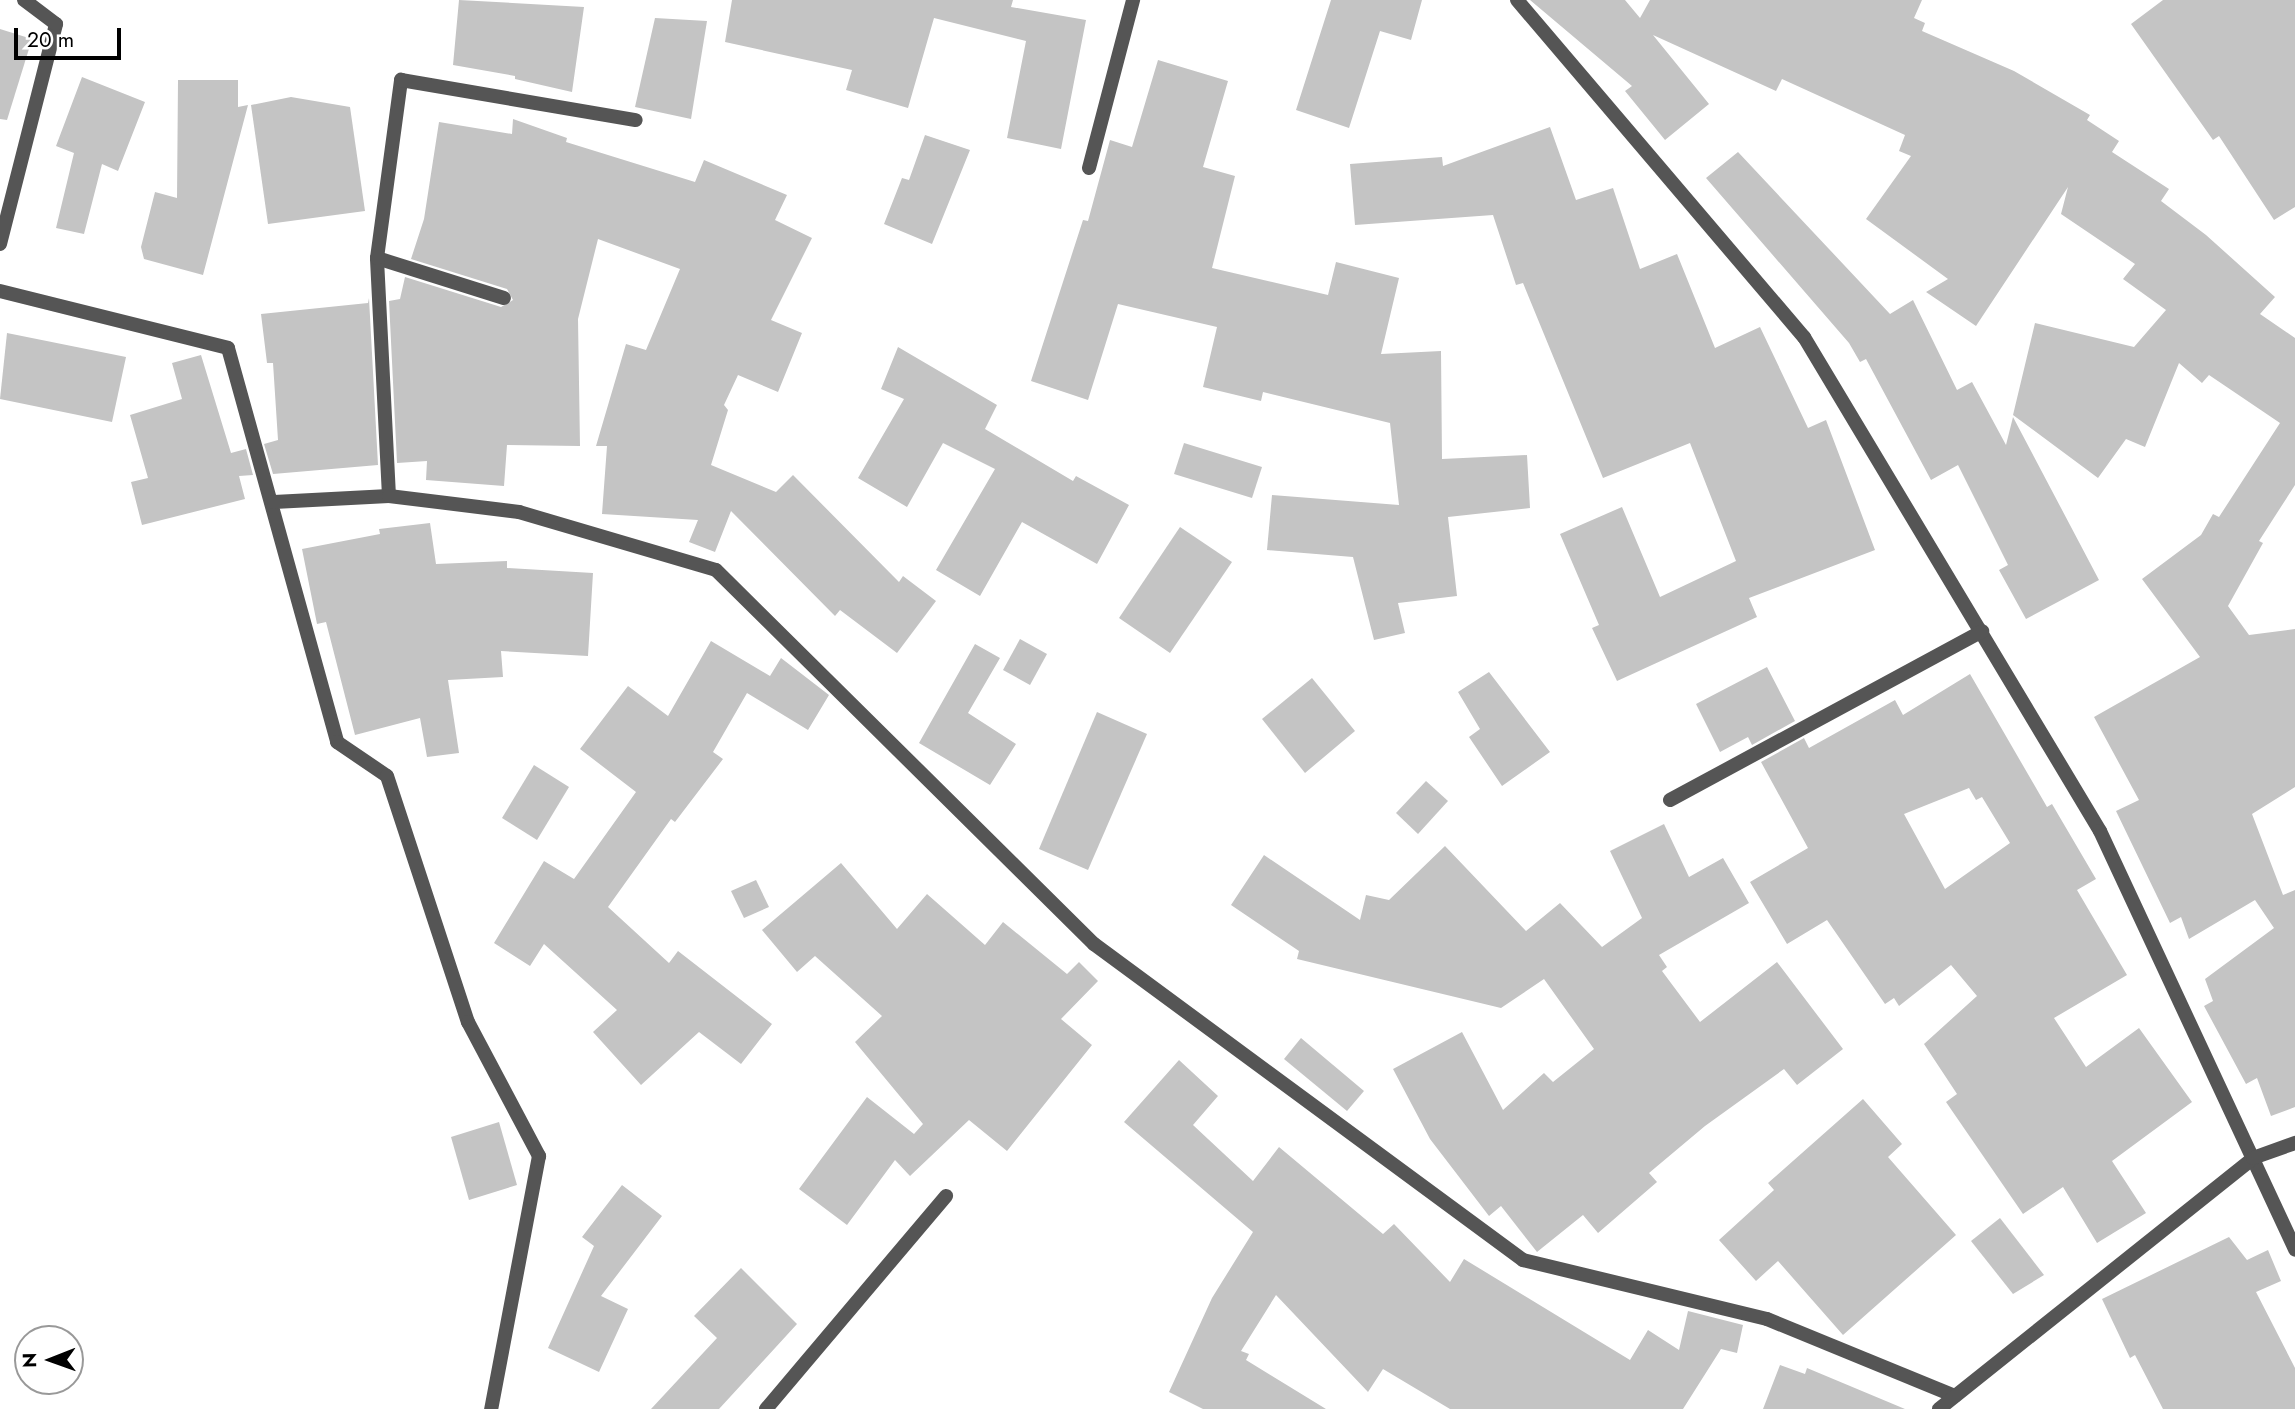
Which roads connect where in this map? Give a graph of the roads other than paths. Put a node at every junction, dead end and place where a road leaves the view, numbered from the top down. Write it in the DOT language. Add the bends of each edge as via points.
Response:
graph roads {
  1 [pos="24,0"];
  2 [pos="1133,0"];
  3 [pos="1517,0"];
  4 [pos="636,120"];
  5 [pos="1089,168"];
  6 [pos="0,244"];
  7 [pos="377,258"];
  8 [pos="0,291"];
  9 [pos="504,298"];
  10 [pos="389,496"];
  11 [pos="274,502"];
  12 [pos="1982,631"];
  13 [pos="1670,800"];
  14 [pos="2295,1143"];
  15 [pos="2253,1158"];
  16 [pos="946,1196"];
  17 [pos="2295,1250"];
  18 [pos="1955,1396"];
  19 [pos="491,1409"];
  20 [pos="766,1409"];
  21 [pos="1940,1409"];
  1 -- 6 [label="street" via="56,24"];
  2 -- 5 [label="street"];
  3 -- 12 [label="street" via="1804,337"];
  4 -- 7 [label="street" via="401,80"];
  7 -- 9 [label="street"];
  7 -- 10 [label="street"];
  8 -- 11 [label="street" via="228,348"];
  10 -- 11 [label="street"];
  10 -- 18 [label="street" via="519,512 716,570 1094,944 1523,1261 1767,1319"];
  11 -- 19 [label="street" via="337,742 387,776 468,1022 539,1156"];
  12 -- 13 [label="street"];
  12 -- 15 [label="street" via="2100,831"];
  14 -- 15 [label="street"];
  15 -- 17 [label="street"];
  15 -- 18 [label="street"];
  16 -- 20 [label="street"];
  18 -- 21 [label="street"];
}
